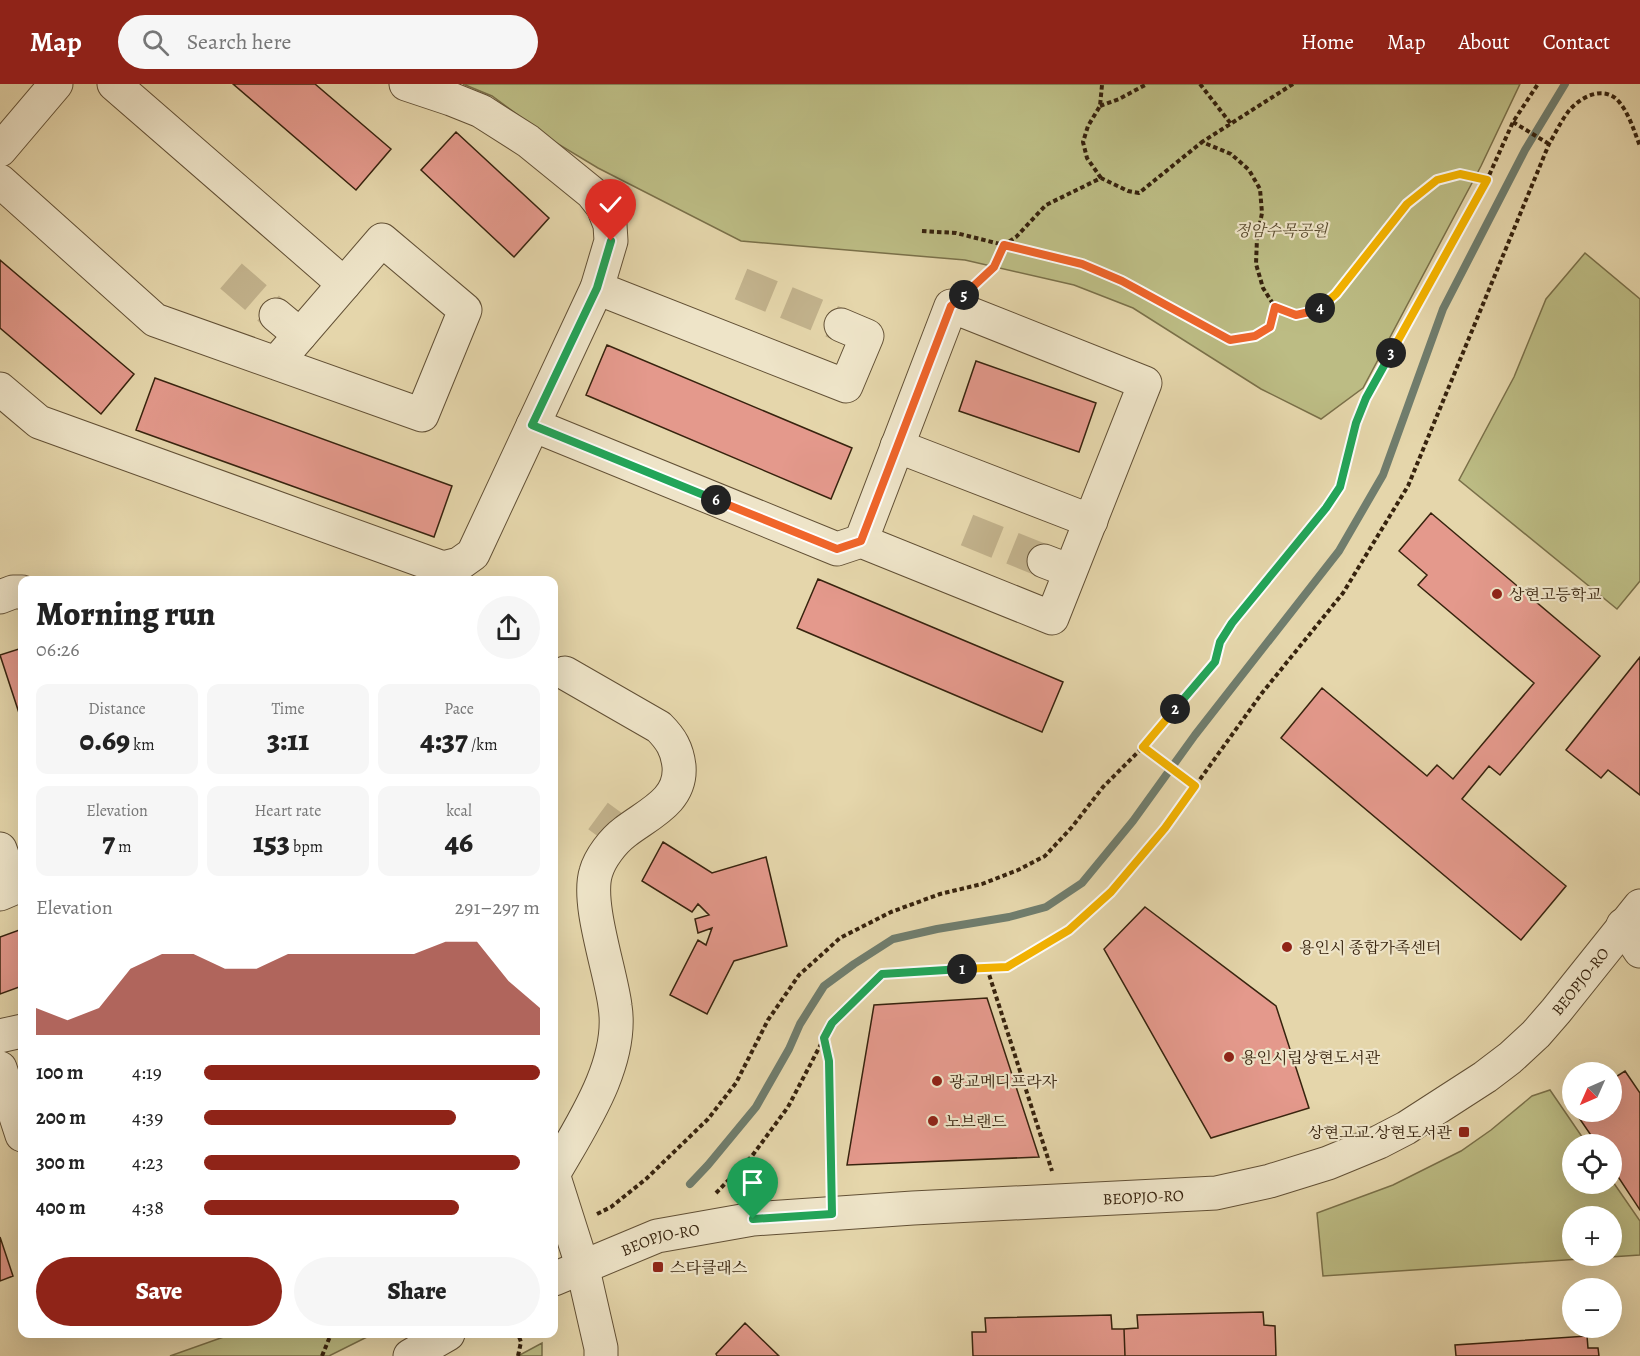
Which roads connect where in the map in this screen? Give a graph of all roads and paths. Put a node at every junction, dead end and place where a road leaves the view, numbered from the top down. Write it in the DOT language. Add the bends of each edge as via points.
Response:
graph roads {
  1 [pos="56,84"];
  2 [pos="114,84"];
  3 [pos="406,84"];
  4 [pos="1104,84"];
  5 [pos="1148,84"];
  6 [pos="1200,84"];
  7 [pos="1293,84"];
  8 [pos="1538,84"];
  9 [pos="1100,106"];
  10 [pos="1513,122"];
  11 [pos="1231,124"];
  12 [pos="1202,142"];
  13 [pos="1549,144"];
  14 [pos="1640,146"];
  15 [pos="0,150"];
  16 [pos="1101,178"];
  17 [pos="1487,180"];
  18 [pos="0,181"];
  19 [pos="922,231"];
  20 [pos="1004,245"];
  21 [pos="344,284"];
  22 [pos="597,288"];
  23 [pos="951,306"];
  24 [pos="1275,307"];
  25 [pos="841,325"];
  26 [pos="276,363"];
  27 [pos="0,389"];
  28 [pos="532,425"];
  29 [pos="897,446"];
  30 [pos="1090,521"];
  31 [pos="861,541"];
  32 [pos="18,592"];
  33 [pos="0,597"];
  34 [pos="565,673"];
  35 [pos="1143,747"];
  36 [pos="1195,786"];
  37 [pos="0,849"];
  38 [pos="0,894"];
  39 [pos="1634,927"];
  40 [pos="987,968"];
  41 [pos="18,1032"];
  42 [pos="0,1036"];
  43 [pos="824,1038"];
  44 [pos="0,1068"];
  45 [pos="18,1123"];
  46 [pos="558,1168"];
  47 [pos="558,1188"];
  48 [pos="715,1194"];
  49 [pos="1061,1200"];
  50 [pos="832,1214"];
  51 [pos="570,1228"];
  52 [pos="568,1272"];
  53 [pos="329,1338"];
  54 [pos="441,1338"];
  55 [pos="520,1338"];
  56 [pos="322,1356"];
  57 [pos="410,1356"];
  58 [pos="518,1356"];
  59 [pos="601,1356"];
  1 -- 15 [label="street"];
  2 -- 21 [label="street"];
  3 -- 22 [label="street" via="481,111 528,141 592,193 603,207 611,241"];
  4 -- 9 [label="path"];
  5 -- 9 [label="path"];
  6 -- 11 [label="path"];
  7 -- 11 [label="path"];
  8 -- 10 [label="path"];
  9 -- 16 [label="path" via="1083,142 1087,158"];
  10 -- 13 [label="path"];
  10 -- 17 [label="path"];
  11 -- 12 [label="path"];
  12 -- 16 [label="path" via="1139,193"];
  12 -- 24 [label="path" via="1231,154 1249,170 1260,189 1262,213 1256,264 1263,288"];
  13 -- 14 [label="path" via="1568,111 1581,99 1599,92 1619,101"];
  13 -- 36 [label="path" via="1408,486 1343,593 1262,693"];
  16 -- 20 [label="path" via="1046,205"];
  17 -- 24 [label="path" via="1460,174 1437,180 1407,204 1336,294 1318,310 1296,315"];
  17 -- 35 [label="path" via="1366,398 1340,487 1232,623 1220,642 1215,662"];
  18 -- 26 [label="street" via="156,320"];
  19 -- 20 [label="path" via="956,233"];
  20 -- 23 [label="path" via="994,267"];
  20 -- 24 [label="path" via="1082,264 1122,281 1230,340 1255,336 1270,327"];
  21 -- 26 [label="street" via="288,325"];
  21 -- 26 [label="street" via="382,240 465,310 422,415"];
  22 -- 25 [label="street" via="846,386 867,336"];
  22 -- 28 [label="street"];
  23 -- 29 [label="street"];
  23 -- 30 [label="street" via="1146,383"];
  27 -- 28 [label="street" via="39,422 443,568 459,564 473,554"];
  28 -- 31 [label="street" via="837,549"];
  29 -- 30 [label="street"];
  29 -- 31 [label="street"];
  30 -- 31 [label="street" via="1057,566 1052,618"];
  32 -- 33 [label="street"];
  34 -- 46 [label="street" via="659,727 671,738 679,770 676,788 663,805 618,830 596,872 593,898 616,1008 615,1038 592,1106"];
  35 -- 36 [label="path"];
  35 -- 51 [label="path" via="1103,787 1045,856 982,884 891,912 840,938 799,975 768,1020 736,1083 708,1119 620,1200"];
  36 -- 40 [label="path" via="1111,892 1069,930 1007,967"];
  37 -- 38 [label="street" via="14,888"];
  39 -- 49 [label="street, BEOPJO-RO" via="1510,1058 1406,1128 1354,1154 1216,1193"];
  40 -- 43 [label="path" via="882,974 832,1023"];
  40 -- 49 [label="path"];
  41 -- 42 [label="street"];
  43 -- 48 [label="path" via="788,1107 752,1156"];
  43 -- 50 [label="path" via="829,1061"];
  44 -- 45 [label="street"];
  47 -- 51 [label="street"];
  49 -- 50 [label="street, BEOPJO-RO"];
  50 -- 52 [label="street, BEOPJO-RO" via="753,1219 657,1236"];
  51 -- 52 [label="street"];
  52 -- 59 [label="street"];
  53 -- 56 [label="path"];
  54 -- 57 [label="street"];
  55 -- 58 [label="path"];
}
